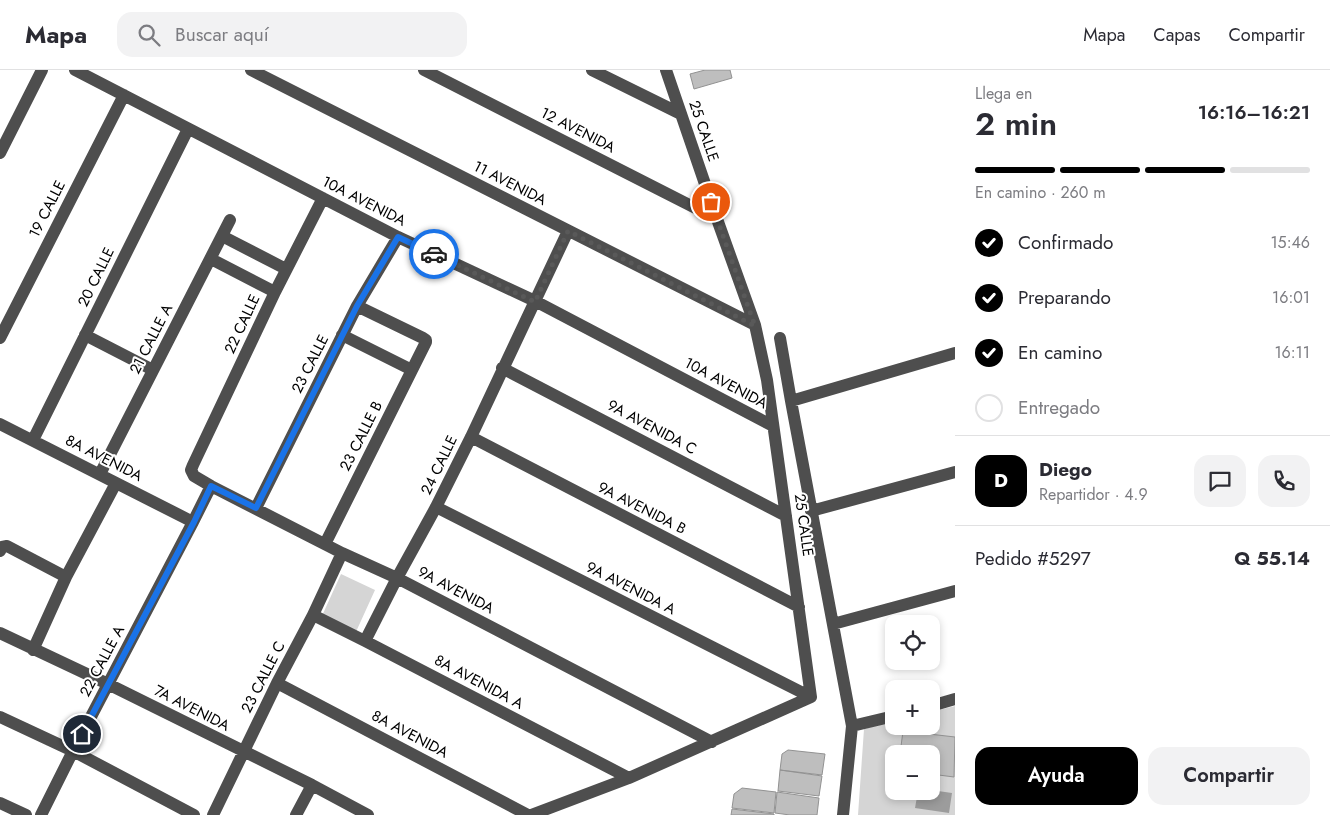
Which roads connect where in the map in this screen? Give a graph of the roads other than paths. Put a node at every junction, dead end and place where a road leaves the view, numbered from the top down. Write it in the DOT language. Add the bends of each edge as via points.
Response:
graph roads {
  1 [pos="42,70"];
  2 [pos="75,70"];
  3 [pos="250,70"];
  4 [pos="424,70"];
  5 [pos="592,70"];
  6 [pos="666,70"];
  7 [pos="124,95"];
  8 [pos="682,114"];
  9 [pos="188,129"];
  10 [pos="0,153"];
  11 [pos="323,198"];
  12 [pos="717,219"];
  13 [pos="230,220"];
  14 [pos="568,231"];
  15 [pos="222,236"];
  16 [pos="398,237"];
  17 [pos="211,259"];
  18 [pos="286,269"];
  19 [pos="275,292"];
  20 [pos="535,302"];
  21 [pos="357,306"];
  22 [pos="755,326"];
  23 [pos="342,335"];
  24 [pos="85,336"];
  25 [pos="0,338"];
  26 [pos="780,338"];
  27 [pos="955,353"];
  28 [pos="502,368"];
  29 [pos="153,370"];
  30 [pos="412,370"];
  31 [pos="791,401"];
  32 [pos="0,424"];
  33 [pos="773,426"];
  34 [pos="471,437"];
  35 [pos="33,440"];
  36 [pos="193,465"];
  37 [pos="955,472"];
  38 [pos="100,474"];
  39 [pos="116,483"];
  40 [pos="211,486"];
  41 [pos="436,507"];
  42 [pos="256,508"];
  43 [pos="811,511"];
  44 [pos="786,516"];
  45 [pos="194,522"];
  46 [pos="325,544"];
  47 [pos="0,551"];
  48 [pos="342,553"];
  49 [pos="66,577"];
  50 [pos="397,578"];
  51 [pos="955,591"];
  52 [pos="799,607"];
  53 [pos="313,615"];
  54 [pos="833,624"];
  55 [pos="0,634"];
  56 [pos="365,641"];
  57 [pos="33,650"];
  58 [pos="277,683"];
  59 [pos="108,684"];
  60 [pos="811,697"];
  61 [pos="955,700"];
  62 [pos="940,704"];
  63 [pos="0,717"];
  64 [pos="885,718"];
  65 [pos="852,726"];
  66 [pos="712,742"];
  67 [pos="73,751"];
  68 [pos="244,752"];
  69 [pos="629,778"];
  70 [pos="312,786"];
  71 [pos="0,803"];
  72 [pos="26,815"];
  73 [pos="41,815"];
  74 [pos="194,815"];
  75 [pos="213,815"];
  76 [pos="296,815"];
  77 [pos="368,815"];
  78 [pos="530,815"];
  79 [pos="843,815"];
  1 -- 10 [label="street"];
  2 -- 7 [label="street, 10A AVENIDA"];
  3 -- 14 [label="street, 11 AVENIDA"];
  4 -- 12 [label="street, 12 AVENIDA"];
  5 -- 8 [label="street"];
  6 -- 8 [label="street, 25 CALLE"];
  7 -- 9 [label="street, 10A AVENIDA"];
  7 -- 25 [label="street, 19 CALLE"];
  8 -- 12 [label="street, 25 CALLE"];
  9 -- 11 [label="street, 10A AVENIDA"];
  9 -- 24 [label="street, 20 CALLE"];
  11 -- 16 [label="street, 10A AVENIDA"];
  11 -- 18 [label="street, 22 CALLE"];
  12 -- 22 [label="street, 25 CALLE"];
  13 -- 15 [label="street, 21 CALLE A"];
  14 -- 20 [label="street, 24 CALLE"];
  14 -- 22 [label="street, 11 AVENIDA"];
  15 -- 17 [label="street, 21 CALLE A"];
  15 -- 18 [label="street"];
  16 -- 20 [label="street, 10A AVENIDA"];
  16 -- 21 [label="street, 23 CALLE"];
  17 -- 19 [label="street"];
  17 -- 29 [label="street, 21 CALLE A"];
  18 -- 19 [label="street, 22 CALLE"];
  19 -- 36 [label="street, 22 CALLE"];
  20 -- 28 [label="street, 24 CALLE"];
  20 -- 33 [label="street, 10A AVENIDA"];
  21 -- 23 [label="street, 23 CALLE"];
  21 -- 30 [label="street, 23 CALLE B" via="424,338 426,342"];
  22 -- 33 [label="street, 25 CALLE"];
  23 -- 30 [label="street"];
  23 -- 42 [label="street, 23 CALLE"];
  24 -- 29 [label="street"];
  24 -- 35 [label="street, 20 CALLE"];
  26 -- 31 [label="street"];
  27 -- 31 [label="street"];
  28 -- 34 [label="street, 24 CALLE"];
  28 -- 44 [label="street, 9A AVENIDA C"];
  29 -- 38 [label="street, 21 CALLE A"];
  30 -- 46 [label="street, 23 CALLE B"];
  31 -- 43 [label="street"];
  32 -- 35 [label="street, 8A AVENIDA"];
  33 -- 44 [label="street, 25 CALLE"];
  34 -- 41 [label="street, 24 CALLE"];
  34 -- 52 [label="street, 9A AVENIDA B"];
  35 -- 38 [label="street, 8A AVENIDA"];
  36 -- 40 [label="street, 9A AVENIDA" via="194,476"];
  37 -- 43 [label="street"];
  38 -- 39 [label="street, 8A AVENIDA"];
  39 -- 45 [label="street, 8A AVENIDA"];
  39 -- 49 [label="street"];
  40 -- 42 [label="street, 9A AVENIDA"];
  40 -- 45 [label="street, 22 CALLE A"];
  41 -- 50 [label="street, 24 CALLE"];
  41 -- 60 [label="street, 9A AVENIDA A"];
  42 -- 46 [label="street, 9A AVENIDA"];
  43 -- 54 [label="street"];
  44 -- 52 [label="street, 25 CALLE"];
  45 -- 59 [label="street, 22 CALLE A"];
  46 -- 48 [label="street, 9A AVENIDA"];
  47 -- 49 [label="street" via="7,546"];
  48 -- 50 [label="street, 9A AVENIDA"];
  48 -- 53 [label="street, 23 CALLE C"];
  49 -- 57 [label="street"];
  50 -- 56 [label="street, 24 CALLE"];
  50 -- 66 [label="street, 9A AVENIDA"];
  51 -- 54 [label="street"];
  52 -- 60 [label="street, 25 CALLE"];
  53 -- 56 [label="street, 8A AVENIDA A"];
  53 -- 58 [label="street, 23 CALLE C"];
  54 -- 65 [label="street"];
  55 -- 57 [label="street, 7A AVENIDA"];
  56 -- 69 [label="street, 8A AVENIDA A"];
  57 -- 59 [label="street, 7A AVENIDA"];
  58 -- 68 [label="street, 23 CALLE C"];
  58 -- 78 [label="street, 8A AVENIDA"];
  59 -- 67 [label="street, 22 CALLE A"];
  59 -- 68 [label="street, 7A AVENIDA"];
  60 -- 66 [label="street"];
  61 -- 62 [label="street"];
  63 -- 67 [label="street"];
  64 -- 65 [label="street"];
  65 -- 79 [label="street"];
  66 -- 69 [label="street"];
  67 -- 73 [label="street, 22 CALLE A"];
  67 -- 74 [label="street"];
  68 -- 70 [label="street, 7A AVENIDA"];
  68 -- 75 [label="street, 23 CALLE C"];
  69 -- 78 [label="street"];
  70 -- 76 [label="street"];
  70 -- 77 [label="street, 7A AVENIDA"];
  71 -- 72 [label="street"];
}
